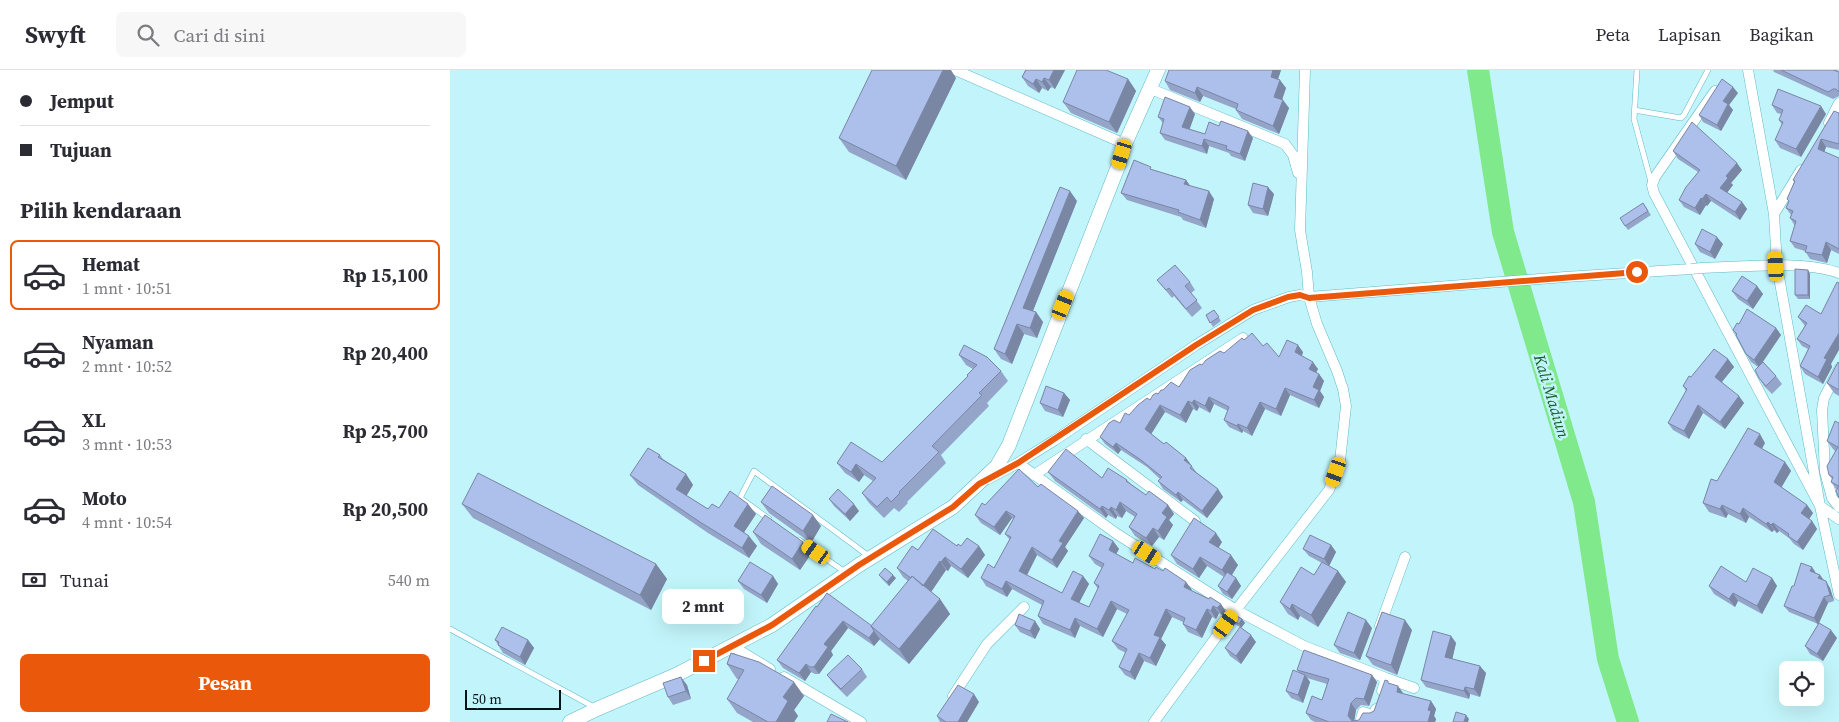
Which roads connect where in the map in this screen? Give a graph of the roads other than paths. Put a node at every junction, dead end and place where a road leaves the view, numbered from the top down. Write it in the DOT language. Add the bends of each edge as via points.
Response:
graph roads {
  1 [pos="955,70"];
  2 [pos="1158,70"];
  3 [pos="1305,70"];
  4 [pos="1637,70"];
  5 [pos="1708,70"];
  6 [pos="1748,70"];
  7 [pos="1720,84"];
  8 [pos="1151,90"];
  9 [pos="1839,103"];
  10 [pos="1634,110"];
  11 [pos="1822,136"];
  12 [pos="1125,144"];
  13 [pos="1808,159"];
  14 [pos="1301,180"];
  15 [pos="1652,185"];
  16 [pos="1774,214"];
  17 [pos="1776,266"];
  18 [pos="1839,272"];
  19 [pos="1309,298"];
  20 [pos="1243,338"];
  21 [pos="1839,369"];
  22 [pos="1086,439"];
  23 [pos="1018,463"];
  24 [pos="1034,475"];
  25 [pos="979,484"];
  26 [pos="1820,506"];
  27 [pos="1839,507"];
  28 [pos="1839,519"];
  29 [pos="1195,521"];
  30 [pos="778,525"];
  31 [pos="793,536"];
  32 [pos="1405,557"];
  33 [pos="870,558"];
  34 [pos="846,573"];
  35 [pos="1839,595"];
  36 [pos="1024,607"];
  37 [pos="1236,610"];
  38 [pos="450,629"];
  39 [pos="1377,632"];
  40 [pos="732,646"];
  41 [pos="1386,678"];
  42 [pos="1414,688"];
  43 [pos="946,706"];
  44 [pos="597,709"];
  45 [pos="570,722"];
  46 [pos="861,722"];
  47 [pos="1154,722"];
  48 [pos="1360,722"];
  1 -- 12 [label="street"];
  2 -- 8 [label="main road"];
  3 -- 14 [label="street"];
  4 -- 10 [label="lane"];
  5 -- 10 [label="lane" via="1681,118"];
  6 -- 16 [label="street"];
  7 -- 15 [label="street"];
  8 -- 12 [label="main road"];
  8 -- 14 [label="street" via="1285,144 1293,155"];
  9 -- 11 [label="street"];
  10 -- 15 [label="lane"];
  12 -- 25 [label="main road" via="1010,445 997,466"];
  13 -- 16 [label="street"];
  14 -- 19 [label="street" via="1299,221"];
  15 -- 26 [label="street" via="1683,250"];
  16 -- 17 [label="street"];
  17 -- 18 [label="street"];
  17 -- 19 [label="street, bridge" via="1565,277"];
  17 -- 26 [label="street"];
  19 -- 23 [label="street" via="1300,295 1288,297 1253,310"];
  19 -- 37 [label="street" via="1343,389 1346,406 1340,461 1329,490"];
  20 -- 22 [label="street"];
  21 -- 27 [label="street" via="1824,398 1822,410 1825,472 1832,498"];
  22 -- 24 [label="street"];
  22 -- 29 [label="street"];
  23 -- 24 [label="street"];
  23 -- 25 [label="street"];
  24 -- 37 [label="street" via="1117,534"];
  25 -- 33 [label="main road" via="953,507"];
  26 -- 28 [label="street"];
  26 -- 35 [label="street"];
  30 -- 33 [label="lane" via="740,498 754,471"];
  31 -- 34 [label="lane"];
  32 -- 39 [label="street"];
  33 -- 34 [label="main road"];
  34 -- 40 [label="main road" via="772,625"];
  36 -- 43 [label="street" via="987,644"];
  37 -- 41 [label="street" via="1304,646 1366,665"];
  37 -- 47 [label="street"];
  38 -- 44 [label="lane"];
  40 -- 44 [label="main road" via="676,675"];
  40 -- 46 [label="street"];
  41 -- 42 [label="street"];
  41 -- 48 [label="street" via="1374,714 1363,712"];
  44 -- 45 [label="main road"];
}
